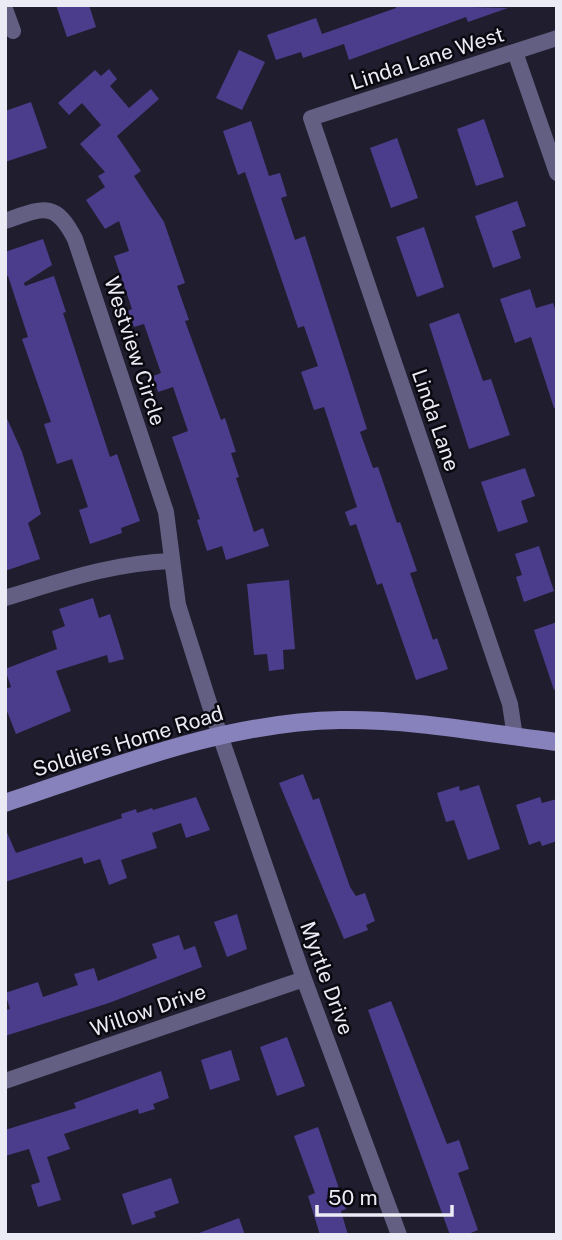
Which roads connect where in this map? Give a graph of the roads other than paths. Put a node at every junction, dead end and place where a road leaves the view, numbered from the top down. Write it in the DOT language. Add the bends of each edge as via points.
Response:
graph roads {
  1 [pos="5,9"];
  2 [pos="13,30"];
  3 [pos="557,38"];
  4 [pos="515,52"];
  5 [pos="311,118"];
  6 [pos="557,173"];
  7 [pos="5,220"];
  8 [pos="172,561"];
  9 [pos="5,598"];
  10 [pos="220,735"];
  11 [pos="515,737"];
  12 [pos="557,743"];
  13 [pos="5,803"];
  14 [pos="304,979"];
  15 [pos="5,1081"];
  16 [pos="398,1235"];
  1 -- 2 [label="street"];
  3 -- 4 [label="street, Linda Lane West"];
  4 -- 5 [label="street, Linda Lane West"];
  4 -- 6 [label="street"];
  5 -- 11 [label="street, Linda Lane" via="510,705"];
  7 -- 8 [label="street, Westview Circle" via="51,210 59,213 75,239 166,512"];
  8 -- 9 [label="street" via="131,562 81,573"];
  8 -- 10 [label="street, Westview Circle" via="178,606"];
  10 -- 11 [label="street, Soldiers Home Road" via="338,720 386,721"];
  10 -- 13 [label="street, Soldiers Home Road"];
  10 -- 14 [label="street, Myrtle Drive"];
  11 -- 12 [label="street, Soldiers Home Road"];
  14 -- 15 [label="street, Willow Drive"];
  14 -- 16 [label="street, Myrtle Drive"];
}
